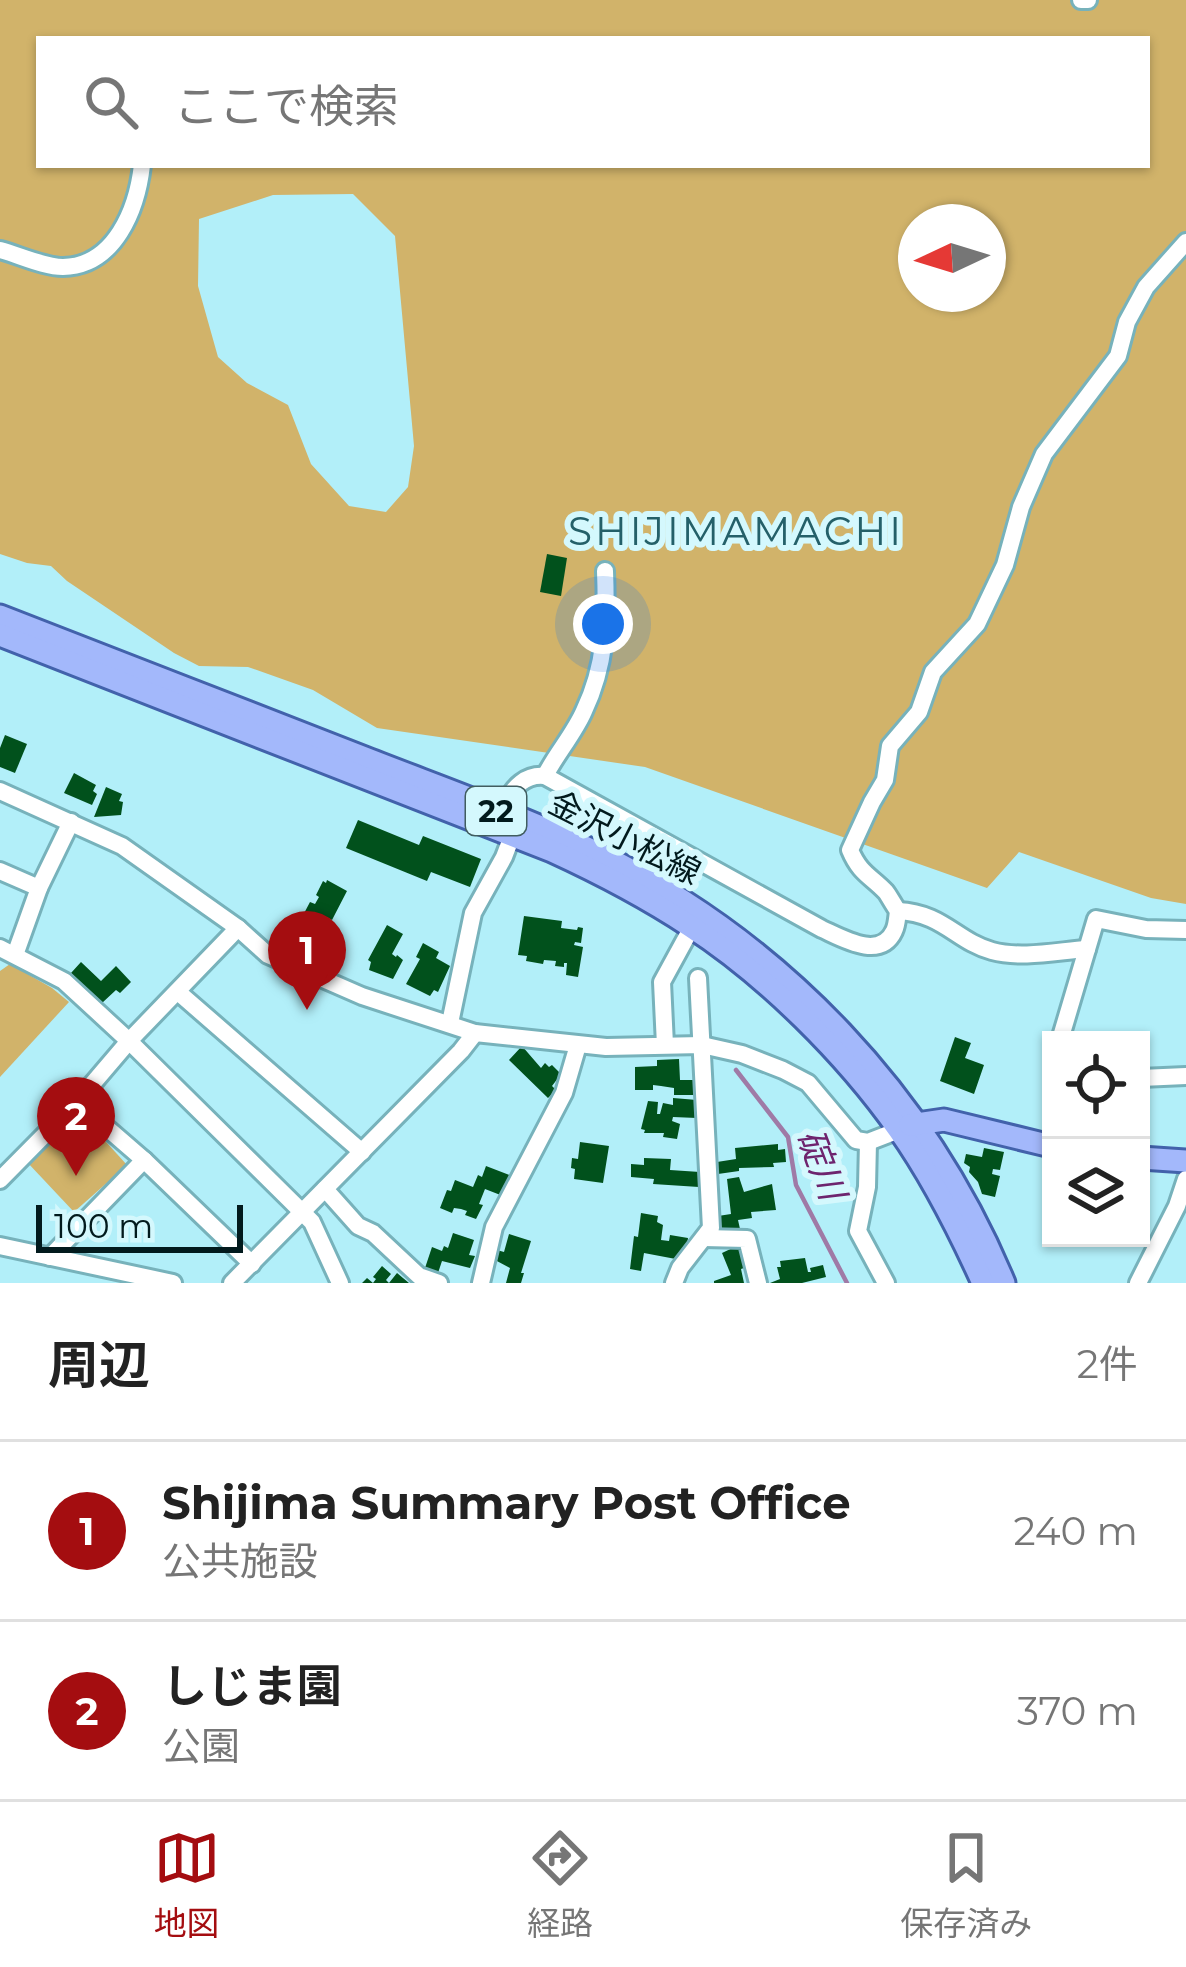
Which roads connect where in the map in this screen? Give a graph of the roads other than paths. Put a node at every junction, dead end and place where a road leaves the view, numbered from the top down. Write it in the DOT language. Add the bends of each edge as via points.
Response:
graph roads {
  1 [pos="141,168"];
  2 [pos="1186,242"];
  3 [pos="0,250"];
  4 [pos="605,571"];
  5 [pos="0,616"];
  6 [pos="0,635"];
  7 [pos="545,776"];
  8 [pos="417,778"];
  9 [pos="0,791"];
  10 [pos="71,821"];
  11 [pos="512,836"];
  12 [pos="0,872"];
  13 [pos="38,888"];
  14 [pos="898,911"];
  15 [pos="692,927"];
  16 [pos="238,928"];
  17 [pos="1186,930"];
  18 [pos="1087,950"];
  19 [pos="8,951"];
  20 [pos="698,978"];
  21 [pos="178,992"];
  22 [pos="450,1023"];
  23 [pos="1063,1031"];
  24 [pos="475,1033"];
  25 [pos="129,1041"];
  26 [pos="578,1045"];
  27 [pos="665,1046"];
  28 [pos="701,1046"];
  29 [pos="1186,1076"];
  30 [pos="1150,1078"];
  31 [pos="77,1102"];
  32 [pos="908,1126"];
  33 [pos="868,1142"];
  34 [pos="1042,1144"];
  35 [pos="362,1152"];
  36 [pos="1150,1159"];
  37 [pos="144,1160"];
  38 [pos="1186,1161"];
  39 [pos="1186,1179"];
  40 [pos="0,1180"];
  41 [pos="325,1189"];
  42 [pos="302,1212"];
  43 [pos="704,1238"];
  44 [pos="0,1246"];
  45 [pos="50,1257"];
  46 [pos="252,1264"];
  47 [pos="173,1283"];
  48 [pos="232,1283"];
  49 [pos="340,1283"];
  50 [pos="439,1283"];
  51 [pos="481,1283"];
  52 [pos="674,1283"];
  53 [pos="758,1283"];
  54 [pos="886,1283"];
  55 [pos="983,1283"];
  56 [pos="1004,1283"];
  57 [pos="1138,1283"];
  1 -- 3 [label="street" via="119,235 92,261 61,267"];
  2 -- 14 [label="street" via="1146,287 1118,356 1044,454 977,623 933,672 920,712 890,746 885,780 850,850"];
  4 -- 7 [label="street" via="603,663"];
  5 -- 8 [label="main road, 金沢小松線 / 22"];
  6 -- 11 [label="main road, 金沢小松線 / 22"];
  7 -- 8 [label="street" via="522,782 506,803"];
  7 -- 14 [label="street" via="862,947 894,933"];
  8 -- 32 [label="main road, 金沢小松線 / 22" via="603,856 700,912 860,1051"];
  9 -- 10 [label="street"];
  10 -- 13 [label="street"];
  10 -- 16 [label="street" via="122,846"];
  11 -- 15 [label="main road, 金沢小松線 / 22"];
  11 -- 22 [label="street" via="473,913"];
  12 -- 13 [label="street"];
  13 -- 19 [label="street"];
  14 -- 18 [label="street" via="922,913 991,951"];
  15 -- 27 [label="street" via="662,982"];
  15 -- 32 [label="main road, 金沢小松線 / 22" via="762,982"];
  16 -- 21 [label="street"];
  16 -- 22 [label="street" via="268,956"];
  17 -- 18 [label="street" via="1096,919"];
  18 -- 23 [label="street"];
  19 -- 25 [label="street" via="64,981"];
  20 -- 28 [label="street"];
  21 -- 25 [label="street"];
  21 -- 35 [label="street"];
  22 -- 24 [label="street"];
  24 -- 26 [label="street"];
  24 -- 35 [label="street"];
  25 -- 31 [label="street"];
  25 -- 42 [label="street"];
  26 -- 27 [label="street"];
  26 -- 51 [label="street" via="564,1093 494,1227"];
  27 -- 28 [label="street"];
  28 -- 33 [label="street" via="797,1076 852,1137"];
  28 -- 43 [label="street" via="711,1228"];
  29 -- 30 [label="street"];
  31 -- 37 [label="street"];
  31 -- 40 [label="street"];
  32 -- 33 [label="street"];
  32 -- 34 [label="main road" via="944,1120"];
  32 -- 55 [label="main road, 金沢小松線 / 22"];
  32 -- 56 [label="main road, 金沢小松線 / 22" via="965,1198"];
  33 -- 54 [label="street" via="858,1231"];
  35 -- 41 [label="street"];
  36 -- 38 [label="main road"];
  37 -- 45 [label="street"];
  37 -- 46 [label="street"];
  39 -- 57 [label="street"];
  41 -- 42 [label="street"];
  41 -- 50 [label="street" via="358,1226"];
  42 -- 46 [label="street"];
  42 -- 49 [label="street"];
  43 -- 52 [label="street"];
  43 -- 53 [label="street" via="747,1239"];
  44 -- 45 [label="street"];
  45 -- 47 [label="street"];
  46 -- 48 [label="street"];
}
